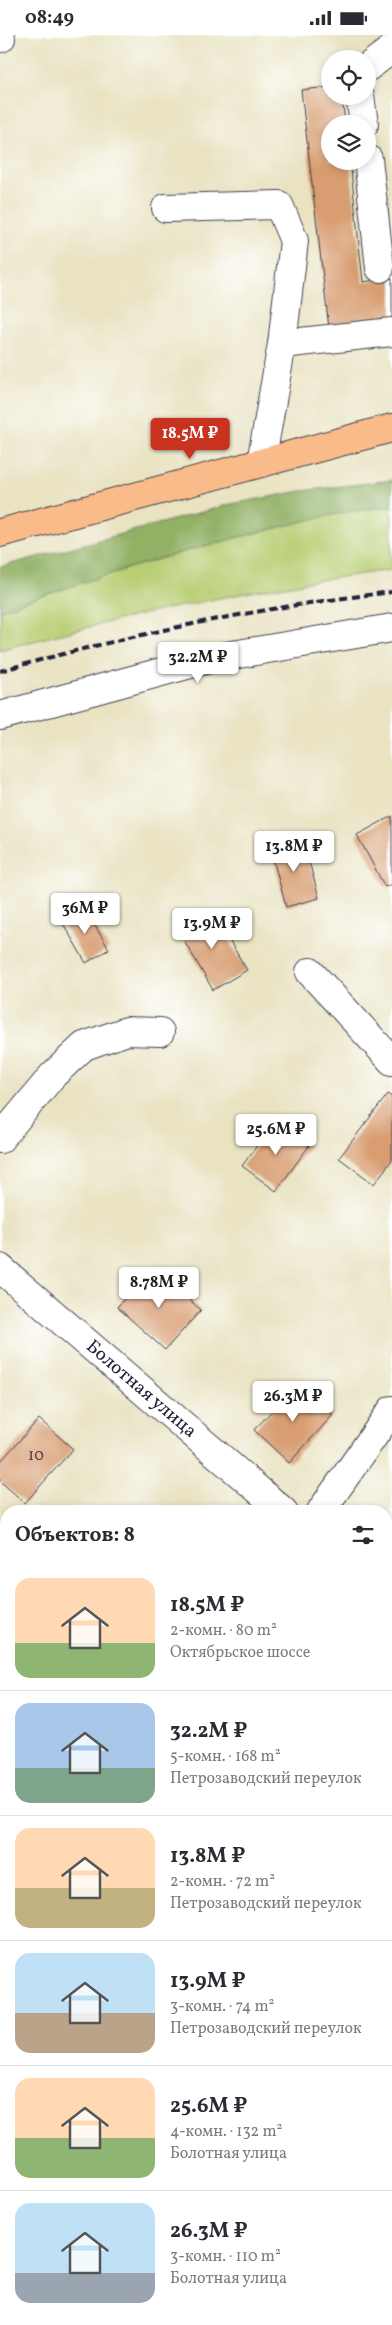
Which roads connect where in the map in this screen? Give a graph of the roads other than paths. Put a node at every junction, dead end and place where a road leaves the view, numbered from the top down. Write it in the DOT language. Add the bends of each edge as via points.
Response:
graph roads {
  1 [pos="392,49"];
  2 [pos="376,61"];
  3 [pos="369,170"];
  4 [pos="166,208"];
  5 [pos="380,268"];
  6 [pos="392,331"];
  7 [pos="282,344"];
  8 [pos="392,427"];
  9 [pos="260,463"];
  10 [pos="0,533"];
  11 [pos="392,628"];
  12 [pos="0,716"];
  13 [pos="310,973"];
  14 [pos="160,1032"];
  15 [pos="392,1061"];
  16 [pos="0,1139"];
  17 [pos="0,1268"];
  18 [pos="392,1410"];
  19 [pos="276,1505"];
  20 [pos="326,1505"];
  1 -- 2 [label="street"];
  3 -- 5 [label="street"];
  4 -- 7 [label="street" via="279,205 294,241"];
  6 -- 7 [label="street"];
  7 -- 9 [label="street"];
  8 -- 9 [label="main road"];
  9 -- 10 [label="main road"];
  11 -- 12 [label="street" via="209,659"];
  13 -- 15 [label="street"];
  14 -- 16 [label="street" via="128,1031 84,1046 52,1075"];
  17 -- 19 [label="street, Болотная улица"];
  18 -- 20 [label="street"];
}
